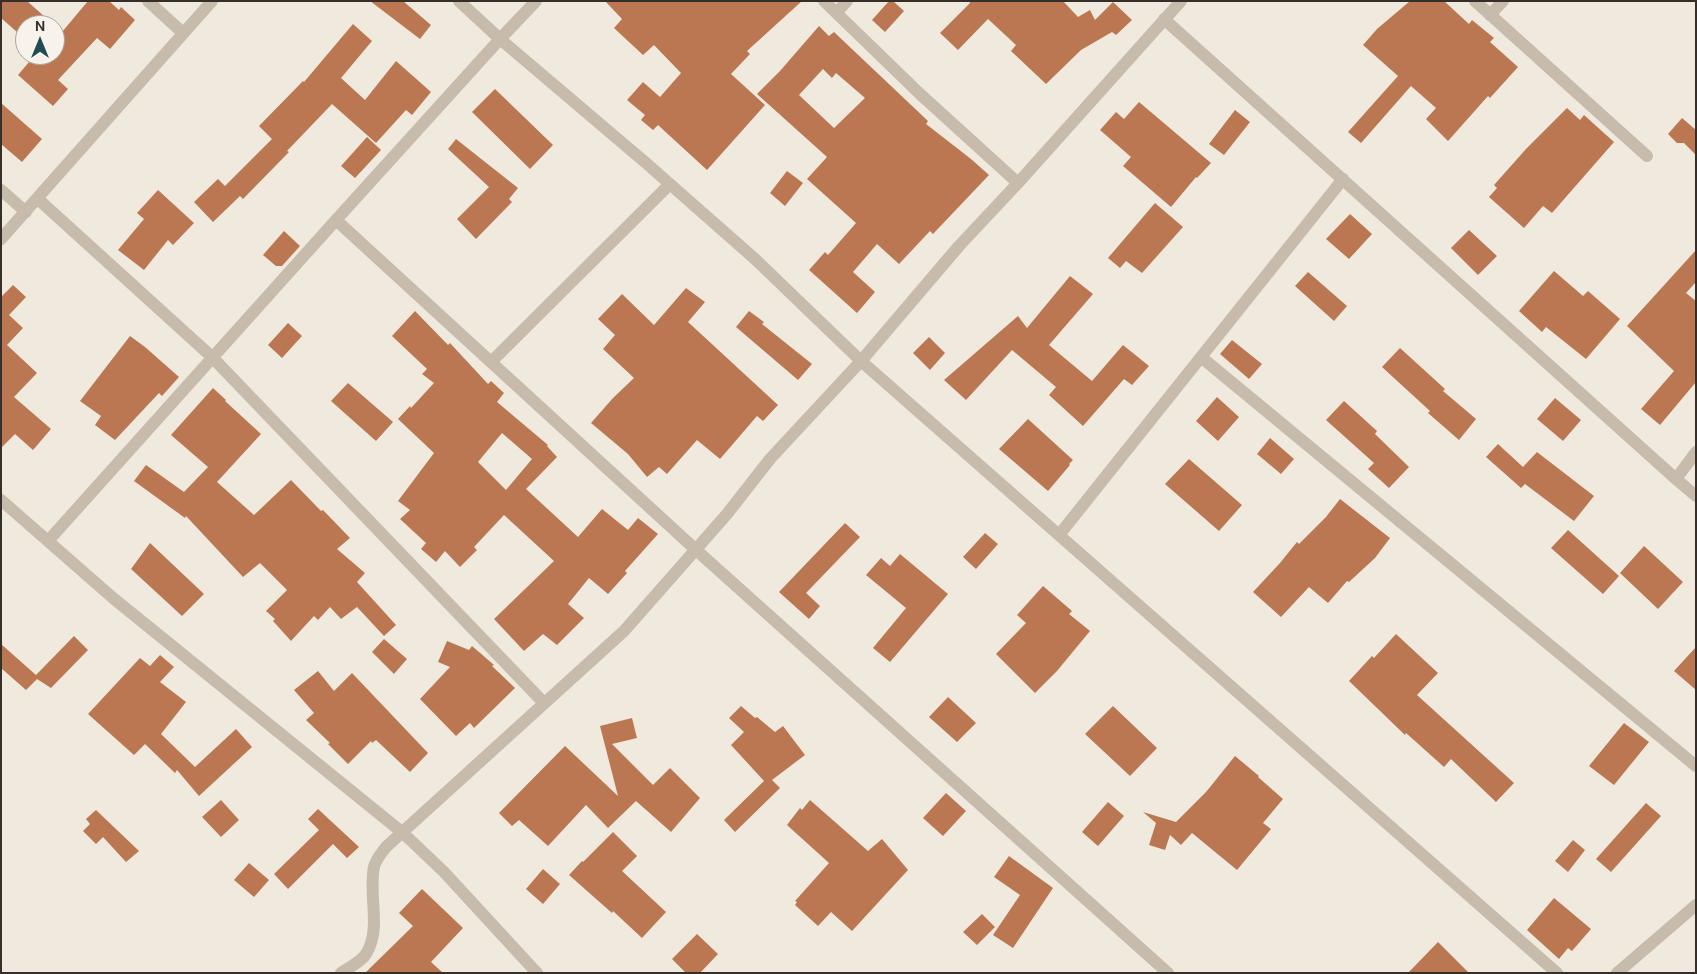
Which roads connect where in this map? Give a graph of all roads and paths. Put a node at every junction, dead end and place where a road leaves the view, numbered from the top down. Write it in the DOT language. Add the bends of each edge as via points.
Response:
graph roads {
  1 [pos="148,1"];
  2 [pos="212,1"];
  3 [pos="458,1"];
  4 [pos="536,1"];
  5 [pos="824,1"];
  6 [pos="847,1"];
  7 [pos="1181,1"];
  8 [pos="1475,1"];
  9 [pos="1503,1"];
  10 [pos="837,12"];
  11 [pos="1490,15"];
  12 [pos="1164,19"];
  13 [pos="183,33"];
  14 [pos="500,39"];
  15 [pos="1647,156"];
  16 [pos="1343,180"];
  17 [pos="1018,183"];
  18 [pos="670,184"];
  19 [pos="1,190"];
  20 [pos="38,199"];
  21 [pos="26,212"];
  22 [pos="336,220"];
  23 [pos="1,239"];
  24 [pos="212,357"];
  25 [pos="1201,357"];
  26 [pos="861,361"];
  27 [pos="491,362"];
  28 [pos="1696,452"];
  29 [pos="1676,479"];
  30 [pos="1696,496"];
  31 [pos="1,500"];
  32 [pos="1059,535"];
  33 [pos="48,541"];
  34 [pos="695,549"];
  35 [pos="544,704"];
  36 [pos="1696,766"];
  37 [pos="403,833"];
  38 [pos="1696,905"];
  39 [pos="341,973"];
  40 [pos="537,973"];
  41 [pos="1168,973"];
  42 [pos="1558,973"];
  43 [pos="1617,973"];
  1 -- 13 [label="street"];
  2 -- 13 [label="street"];
  3 -- 14 [label="street"];
  4 -- 14 [label="street"];
  5 -- 10 [label="street"];
  6 -- 10 [label="street"];
  7 -- 12 [label="street"];
  8 -- 11 [label="street"];
  9 -- 11 [label="street"];
  10 -- 17 [label="street" via="920,94"];
  11 -- 15 [label="street"];
  12 -- 16 [label="street"];
  12 -- 17 [label="street"];
  13 -- 20 [label="street"];
  14 -- 18 [label="street"];
  14 -- 22 [label="street"];
  16 -- 25 [label="street"];
  16 -- 29 [label="street"];
  17 -- 26 [label="street" via="959,246"];
  18 -- 26 [label="street"];
  18 -- 27 [label="street"];
  19 -- 21 [label="street"];
  20 -- 21 [label="street"];
  20 -- 24 [label="street"];
  21 -- 23 [label="street"];
  22 -- 24 [label="street"];
  22 -- 27 [label="street"];
  24 -- 33 [label="street"];
  24 -- 35 [label="street"];
  25 -- 32 [label="street"];
  25 -- 36 [label="street"];
  26 -- 32 [label="street"];
  26 -- 34 [label="street" via="770,459"];
  27 -- 34 [label="street"];
  28 -- 29 [label="street"];
  29 -- 30 [label="street"];
  31 -- 33 [label="street"];
  32 -- 42 [label="street"];
  33 -- 37 [label="street" via="113,598"];
  34 -- 35 [label="street" via="624,631"];
  34 -- 41 [label="street"];
  35 -- 37 [label="street"];
  37 -- 39 [label="street" via="378,857 374,866 373,930 365,956"];
  37 -- 40 [label="street" via="444,872"];
  38 -- 43 [label="street"];
}
